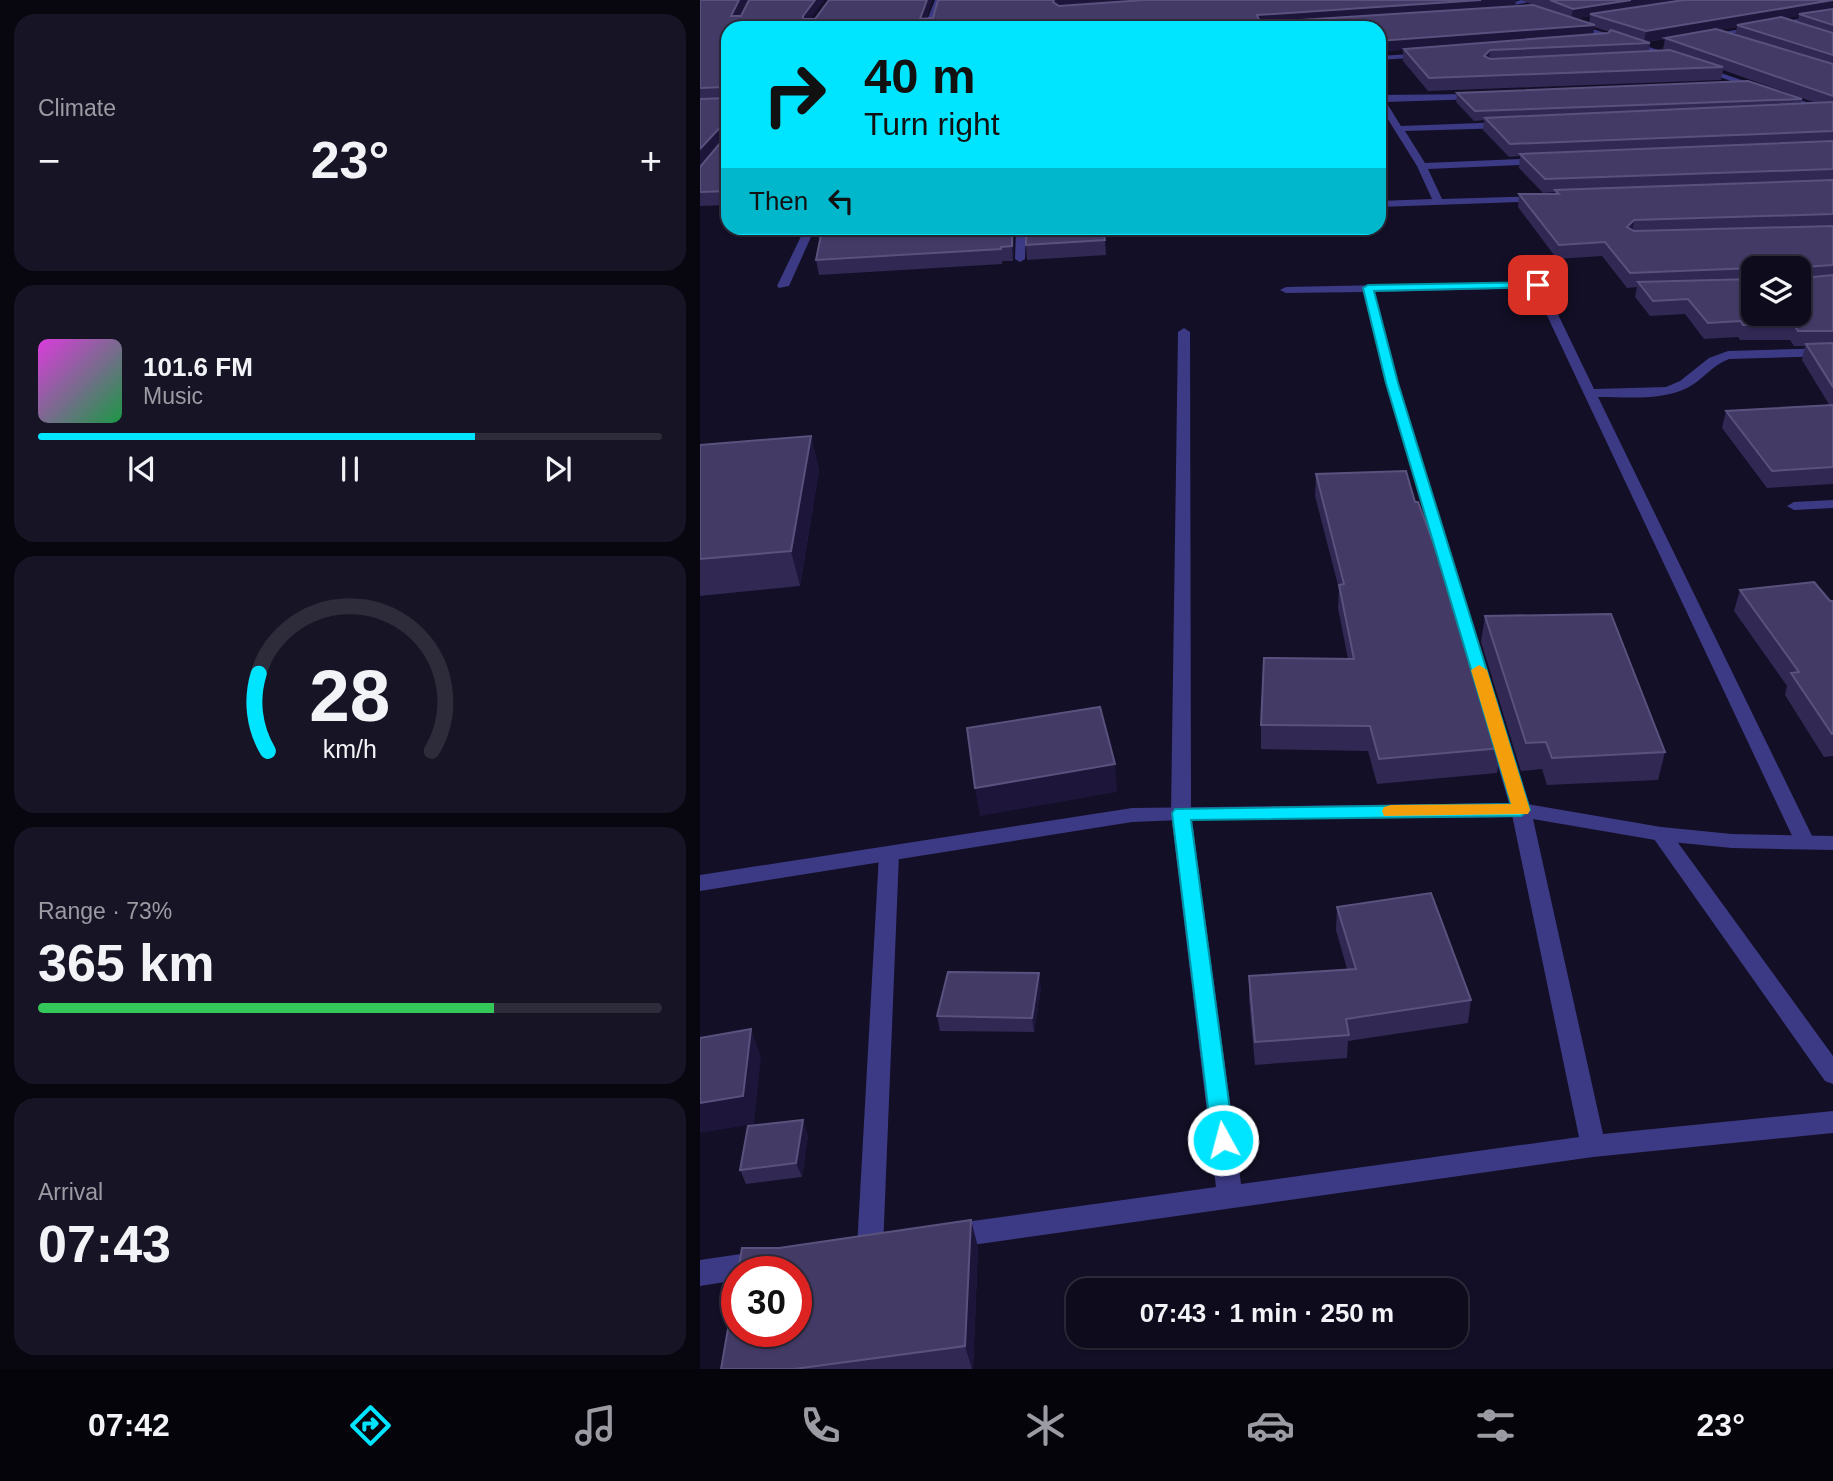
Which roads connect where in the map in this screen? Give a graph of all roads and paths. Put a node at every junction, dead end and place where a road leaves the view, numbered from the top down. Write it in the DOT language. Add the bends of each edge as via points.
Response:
graph roads {
  1 [pos="938,0"];
  2 [pos="1537,0"];
  3 [pos="1511,1"];
  4 [pos="1531,11"];
  5 [pos="1833,15"];
  6 [pos="1593,19"];
  7 [pos="930,21"];
  8 [pos="1775,23"];
  9 [pos="1798,30"];
  10 [pos="1713,34"];
  11 [pos="1700,37"];
  12 [pos="1616,39"];
  13 [pos="1590,41"];
  14 [pos="1740,43"];
  15 [pos="1659,45"];
  16 [pos="1645,48"];
  17 [pos="1432,54"];
  18 [pos="1386,57"];
  19 [pos="1675,58"];
  20 [pos="1649,59"];
  21 [pos="1750,84"];
  22 [pos="1723,85"];
  23 [pos="1490,95"];
  24 [pos="1386,99"];
  25 [pos="1386,109"];
  26 [pos="1802,113"];
  27 [pos="1831,113"];
  28 [pos="1523,124"];
  29 [pos="1398,129"];
  30 [pos="1546,160"];
  31 [pos="1422,166"];
  32 [pos="1548,199"];
  33 [pos="1439,203"];
  34 [pos="1386,204"];
  35 [pos="807,235"];
  36 [pos="1021,235"];
  37 [pos="1020,259"];
  38 [pos="783,286"];
  39 [pos="1368,288"];
  40 [pos="1286,290"];
  41 [pos="1184,332"];
  42 [pos="1833,352"];
  43 [pos="1590,394"];
  44 [pos="1833,504"];
  45 [pos="1794,506"];
  46 [pos="1521,810"];
  47 [pos="1181,813"];
  48 [pos="1661,834"];
  49 [pos="1805,842"];
  50 [pos="1833,843"];
  51 [pos="889,853"];
  52 [pos="700,883"];
  53 [pos="1833,1074"];
  54 [pos="1833,1122"];
  55 [pos="1592,1146"];
  56 [pos="1230,1195"];
  57 [pos="926,1239"];
  58 [pos="898,1244"];
  59 [pos="870,1248"];
  60 [pos="844,1251"];
  61 [pos="721,1270"];
  62 [pos="700,1273"];
  1 -- 7 [label="street"];
  2 -- 3 [label="street"];
  3 -- 4 [label="street"];
  5 -- 8 [label="street"];
  6 -- 12 [label="street" via="1567,23"];
  8 -- 9 [label="street"];
  8 -- 10 [label="street"];
  10 -- 11 [label="street"];
  10 -- 14 [label="street"];
  12 -- 13 [label="street"];
  12 -- 16 [label="street"];
  15 -- 16 [label="street"];
  16 -- 19 [label="street"];
  17 -- 18 [label="street"];
  19 -- 20 [label="street"];
  19 -- 21 [label="street"];
  21 -- 22 [label="street"];
  21 -- 27 [label="street"];
  23 -- 24 [label="street"];
  25 -- 29 [label="street"];
  26 -- 27 [label="street"];
  28 -- 29 [label="street"];
  29 -- 31 [label="street"];
  30 -- 31 [label="street"];
  31 -- 33 [label="street"];
  32 -- 33 [label="street"];
  33 -- 34 [label="street"];
  35 -- 38 [label="street"];
  36 -- 37 [label="street"];
  39 -- 40 [label="street"];
  39 -- 43 [label="street" via="1535,279"];
  39 -- 46 [label="street" via="1392,383"];
  41 -- 47 [label="street"];
  42 -- 43 [label="street" via="1718,357 1676,388"];
  43 -- 49 [label="street"];
  44 -- 45 [label="street"];
  46 -- 47 [label="street"];
  46 -- 48 [label="street"];
  46 -- 55 [label="street"];
  47 -- 51 [label="street" via="1132,815"];
  47 -- 56 [label="street"];
  48 -- 49 [label="street"];
  48 -- 53 [label="street"];
  49 -- 50 [label="street"];
  51 -- 52 [label="street"];
  51 -- 59 [label="street"];
  54 -- 55 [label="street"];
  55 -- 56 [label="street"];
  56 -- 57 [label="street"];
  58 -- 59 [label="street"];
  59 -- 60 [label="street"];
  61 -- 62 [label="street"];
}
